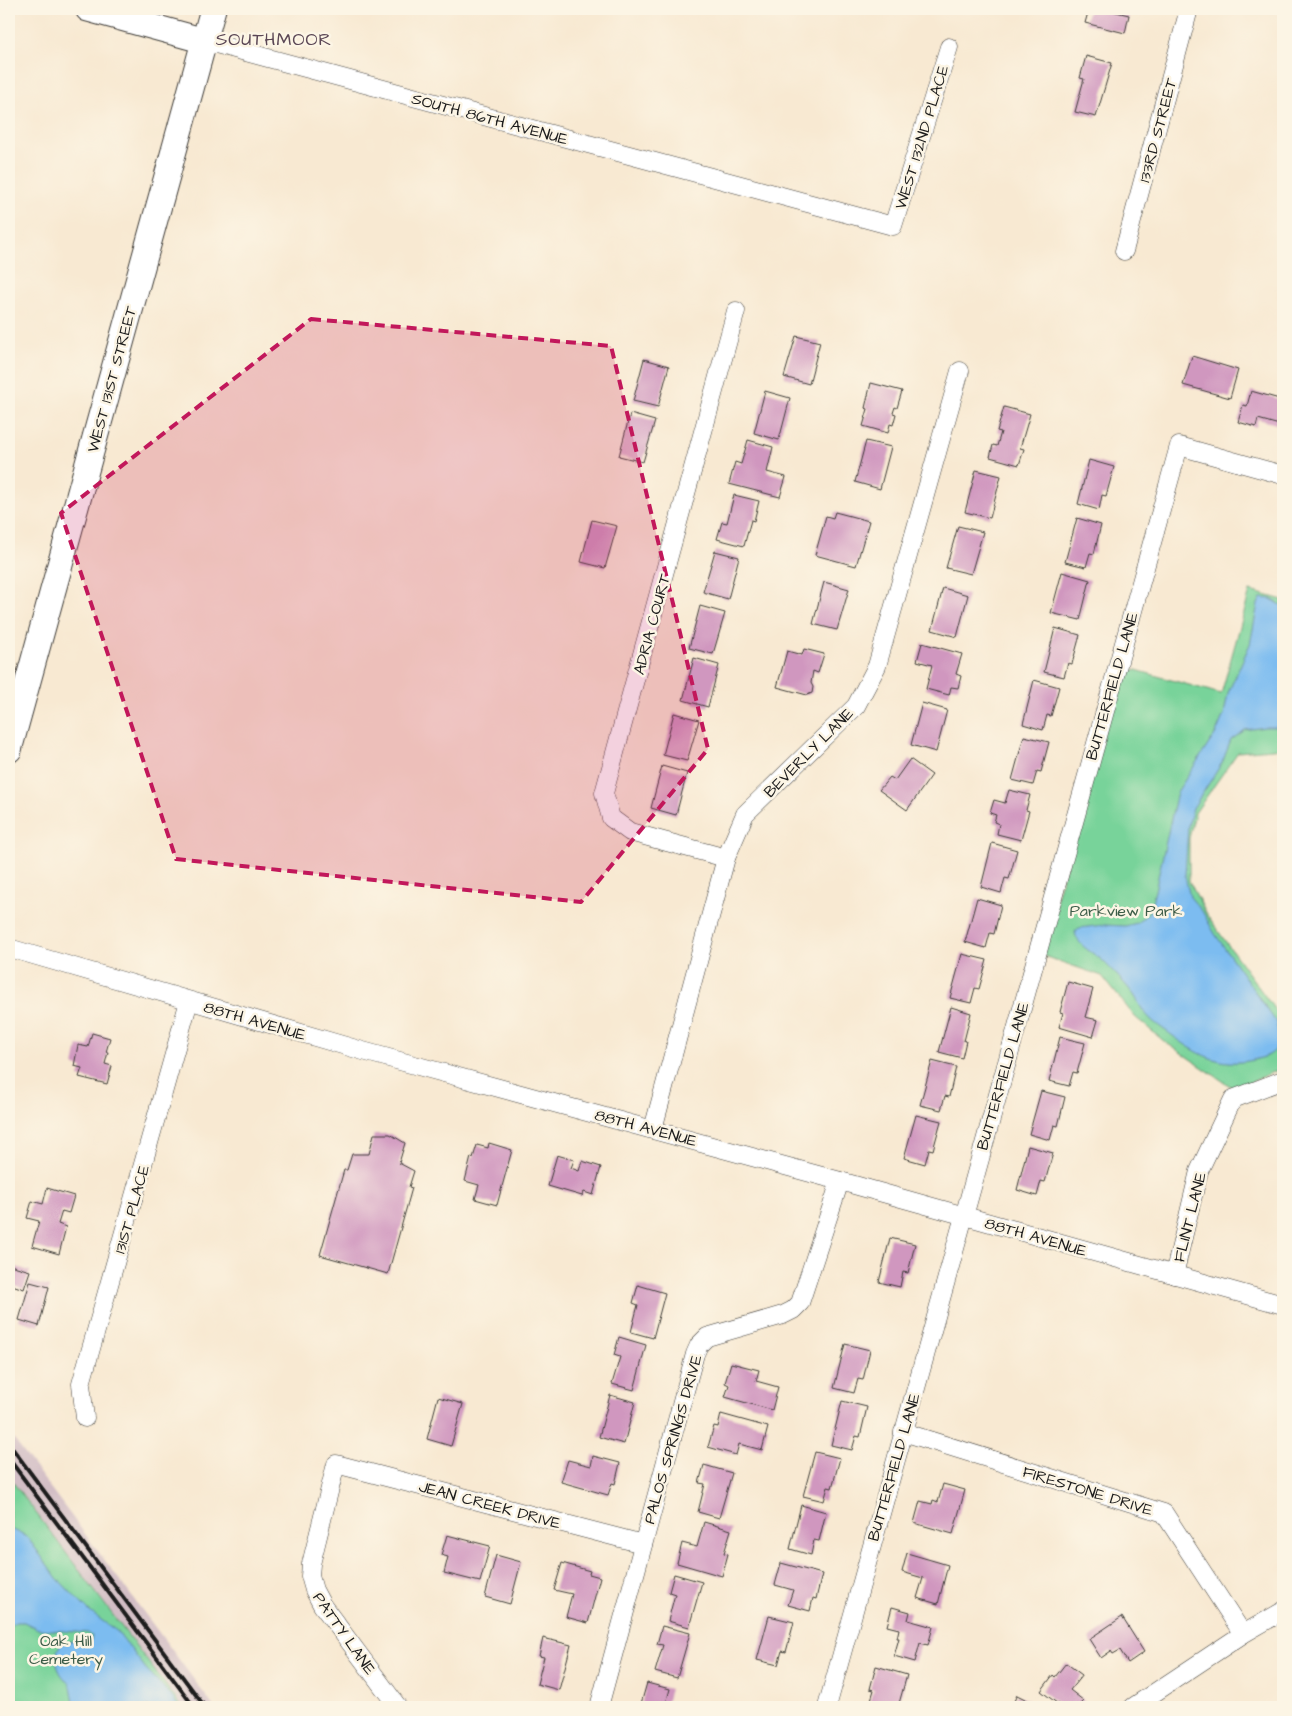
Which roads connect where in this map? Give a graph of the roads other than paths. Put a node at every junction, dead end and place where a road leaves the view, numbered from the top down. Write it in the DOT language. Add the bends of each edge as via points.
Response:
graph roads {
  1 [pos="88,9"];
  2 [pos="213,9"];
  3 [pos="1189,9"];
  4 [pos="205,41"];
  5 [pos="949,47"];
  6 [pos="893,226"];
  7 [pos="1124,251"];
  8 [pos="736,311"];
  9 [pos="960,371"];
  10 [pos="1283,475"];
  11 [pos="9,750"];
  12 [pos="726,858"];
  13 [pos="9,948"];
  14 [pos="190,1001"];
  15 [pos="1283,1080"];
  16 [pos="652,1129"];
  17 [pos="840,1181"];
  18 [pos="963,1215"];
  19 [pos="1174,1274"];
  20 [pos="1283,1305"];
  21 [pos="85,1418"];
  22 [pos="903,1432"];
  23 [pos="336,1464"];
  24 [pos="643,1544"];
  25 [pos="1283,1611"];
  26 [pos="1243,1634"];
  27 [pos="398,1707"];
  28 [pos="599,1707"];
  29 [pos="827,1707"];
  30 [pos="1133,1707"];
  1 -- 4 [label="street, SOUTH 86TH AVENUE"];
  2 -- 4 [label="street, WEST 131ST STREET"];
  3 -- 7 [label="street, 133RD STREET"];
  4 -- 6 [label="street, SOUTH 86TH AVENUE"];
  4 -- 11 [label="street, WEST 131ST STREET"];
  5 -- 6 [label="street, WEST 132ND PLACE"];
  8 -- 12 [label="street, ADRIA COURT" via="604,793 611,818 630,832"];
  9 -- 12 [label="street, BEVERLY LANE" via="877,666 870,681 856,706 746,814"];
  10 -- 18 [label="street, BUTTERFIELD LANE" via="1179,446"];
  12 -- 16 [label="street, BEVERLY LANE"];
  13 -- 14 [label="street, 88TH AVENUE"];
  14 -- 16 [label="street, 88TH AVENUE"];
  14 -- 21 [label="street, 131ST PLACE" via="81,1384"];
  15 -- 19 [label="street, FLINT LANE" via="1233,1099 1199,1171"];
  16 -- 17 [label="street, 88TH AVENUE"];
  17 -- 18 [label="street, 88TH AVENUE"];
  17 -- 24 [label="street, PALOS SPRINGS DRIVE" via="800,1303 783,1315 717,1333 699,1345"];
  18 -- 19 [label="street, 88TH AVENUE"];
  18 -- 22 [label="street, BUTTERFIELD LANE"];
  19 -- 20 [label="street, 88TH AVENUE"];
  22 -- 26 [label="street, FIRESTONE DRIVE" via="1164,1514"];
  22 -- 29 [label="street, BUTTERFIELD LANE"];
  23 -- 24 [label="street, JEAN CREEK DRIVE"];
  23 -- 27 [label="street, PATTY LANE" via="310,1576 322,1605"];
  24 -- 28 [label="street, PALOS SPRINGS DRIVE"];
  25 -- 26 [label="street"];
  26 -- 30 [label="street"];
}
